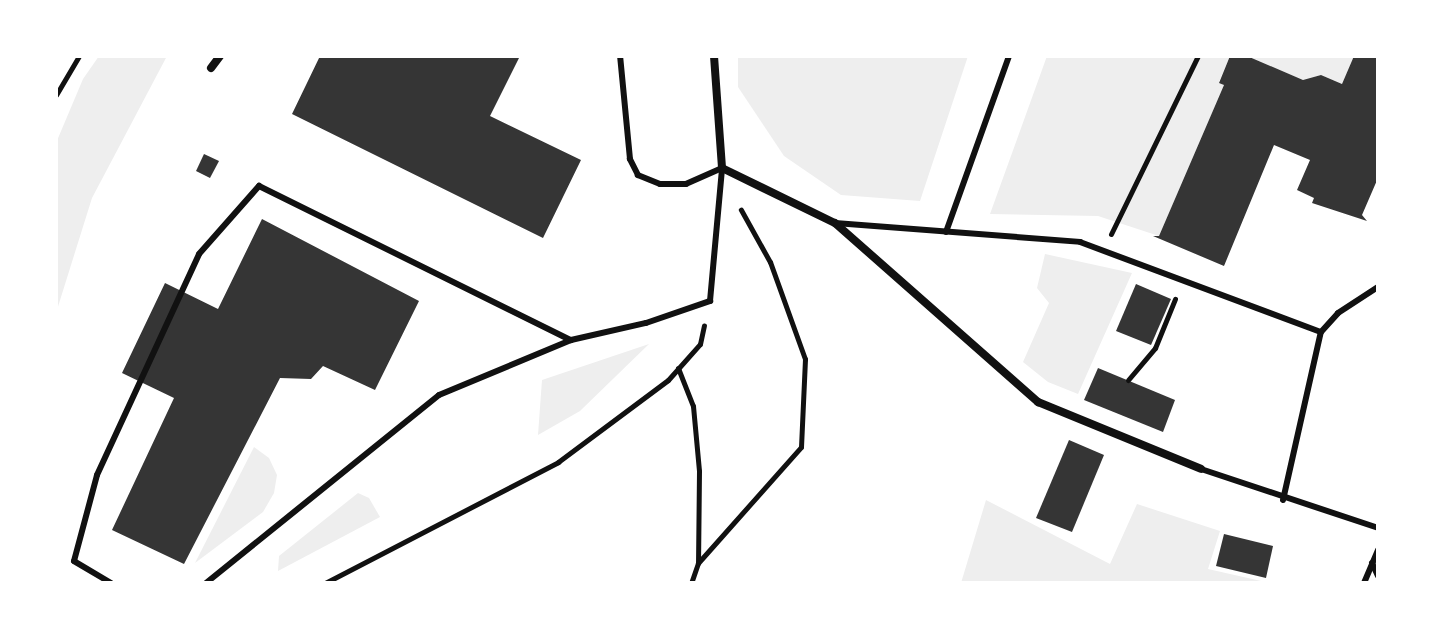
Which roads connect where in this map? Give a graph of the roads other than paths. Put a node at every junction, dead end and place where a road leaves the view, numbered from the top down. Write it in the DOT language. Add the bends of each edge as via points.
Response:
graph roads {
  1 [pos="220,56"];
  2 [pos="620,56"];
  3 [pos="714,56"];
  4 [pos="1009,56"];
  5 [pos="211,68"];
  6 [pos="722,168"];
  7 [pos="835,223"];
  8 [pos="946,232"];
  9 [pos="1378,287"];
  10 [pos="1321,332"];
  11 [pos="571,340"];
  12 [pos="1201,469"];
  13 [pos="1283,500"];
  14 [pos="1378,528"];
  15 [pos="1378,550"];
  16 [pos="1372,563"];
  17 [pos="1378,576"];
  18 [pos="111,583"];
  19 [pos="206,583"];
  20 [pos="1364,583"];
  1 -- 5 [label="street"];
  2 -- 6 [label="lane" via="630,159 638,175 660,184 686,184"];
  3 -- 6 [label="street"];
  4 -- 8 [label="lane"];
  6 -- 7 [label="street"];
  6 -- 11 [label="lane" via="710,301"];
  7 -- 8 [label="lane"];
  7 -- 12 [label="street" via="1038,402"];
  8 -- 10 [label="lane" via="1080,242"];
  9 -- 10 [label="lane" via="1338,313"];
  10 -- 13 [label="lane"];
  11 -- 18 [label="lane" via="259,186 199,254 97,475 74,561"];
  11 -- 19 [label="lane" via="439,395"];
  12 -- 13 [label="lane"];
  13 -- 14 [label="lane"];
  15 -- 16 [label="lane"];
  16 -- 17 [label="lane"];
  16 -- 20 [label="lane"];
}
